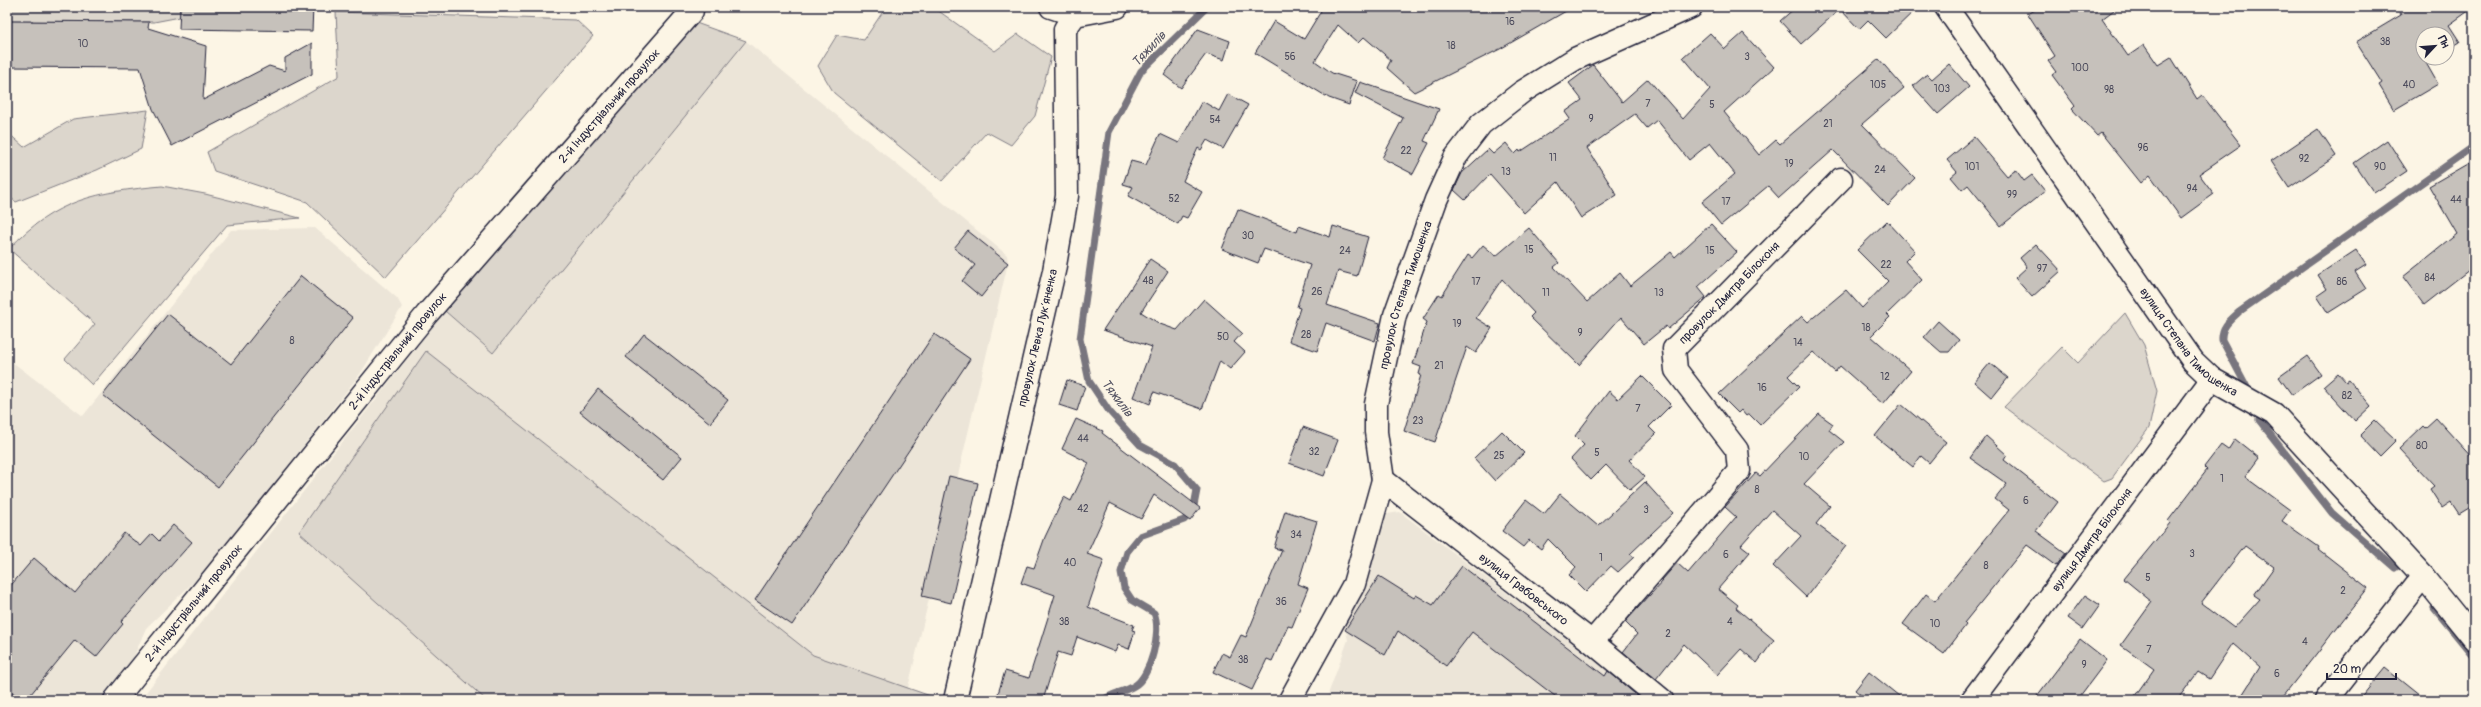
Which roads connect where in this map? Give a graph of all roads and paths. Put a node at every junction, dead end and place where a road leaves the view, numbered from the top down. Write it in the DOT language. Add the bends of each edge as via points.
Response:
graph roads {
  1 [pos="1051,7"];
  2 [pos="1117,7"];
  3 [pos="1691,7"];
  4 [pos="1946,7"];
  5 [pos="695,8"];
  6 [pos="1075,15"];
  7 [pos="1841,179"];
  8 [pos="2212,379"];
  9 [pos="1383,480"];
  10 [pos="2423,576"];
  11 [pos="2474,640"];
  12 [pos="1592,642"];
  13 [pos="115,700"];
  14 [pos="955,700"];
  15 [pos="1290,700"];
  16 [pos="1662,700"];
  17 [pos="1972,700"];
  18 [pos="2326,700"];
  1 -- 6 [label="street"];
  2 -- 6 [label="street"];
  3 -- 9 [label="street, провулок Степана Тимошенка" via="1575,59 1522,92 1481,124 1455,158 1436,200 1395,315 1376,404 1376,432"];
  4 -- 8 [label="street, вулиця Степана Тимошенка" via="2193,361"];
  5 -- 13 [label="street, 2-й Індустріальний провулок" via="427,314"];
  6 -- 14 [label="street, провулок Левка Лукʼяненка" via="1065,29 1067,196 1058,248"];
  7 -- 12 [label="street, провулок Дмитра Білоконя" via="1674,349 1676,370 1737,450 1739,471"];
  8 -- 10 [label="street, вулиця Степана Тимошенка" via="2274,414"];
  8 -- 17 [label="street, вулиця Дмитра Білоконя"];
  9 -- 12 [label="street, вулиця Грабовського"];
  9 -- 15 [label="street, провулок Степана Тимошенка" via="1354,584"];
  10 -- 11 [label="street, вулиця Степана Тимошенка"];
  10 -- 18 [label="street"];
  12 -- 16 [label="street, вулиця Грабовського"];
}
